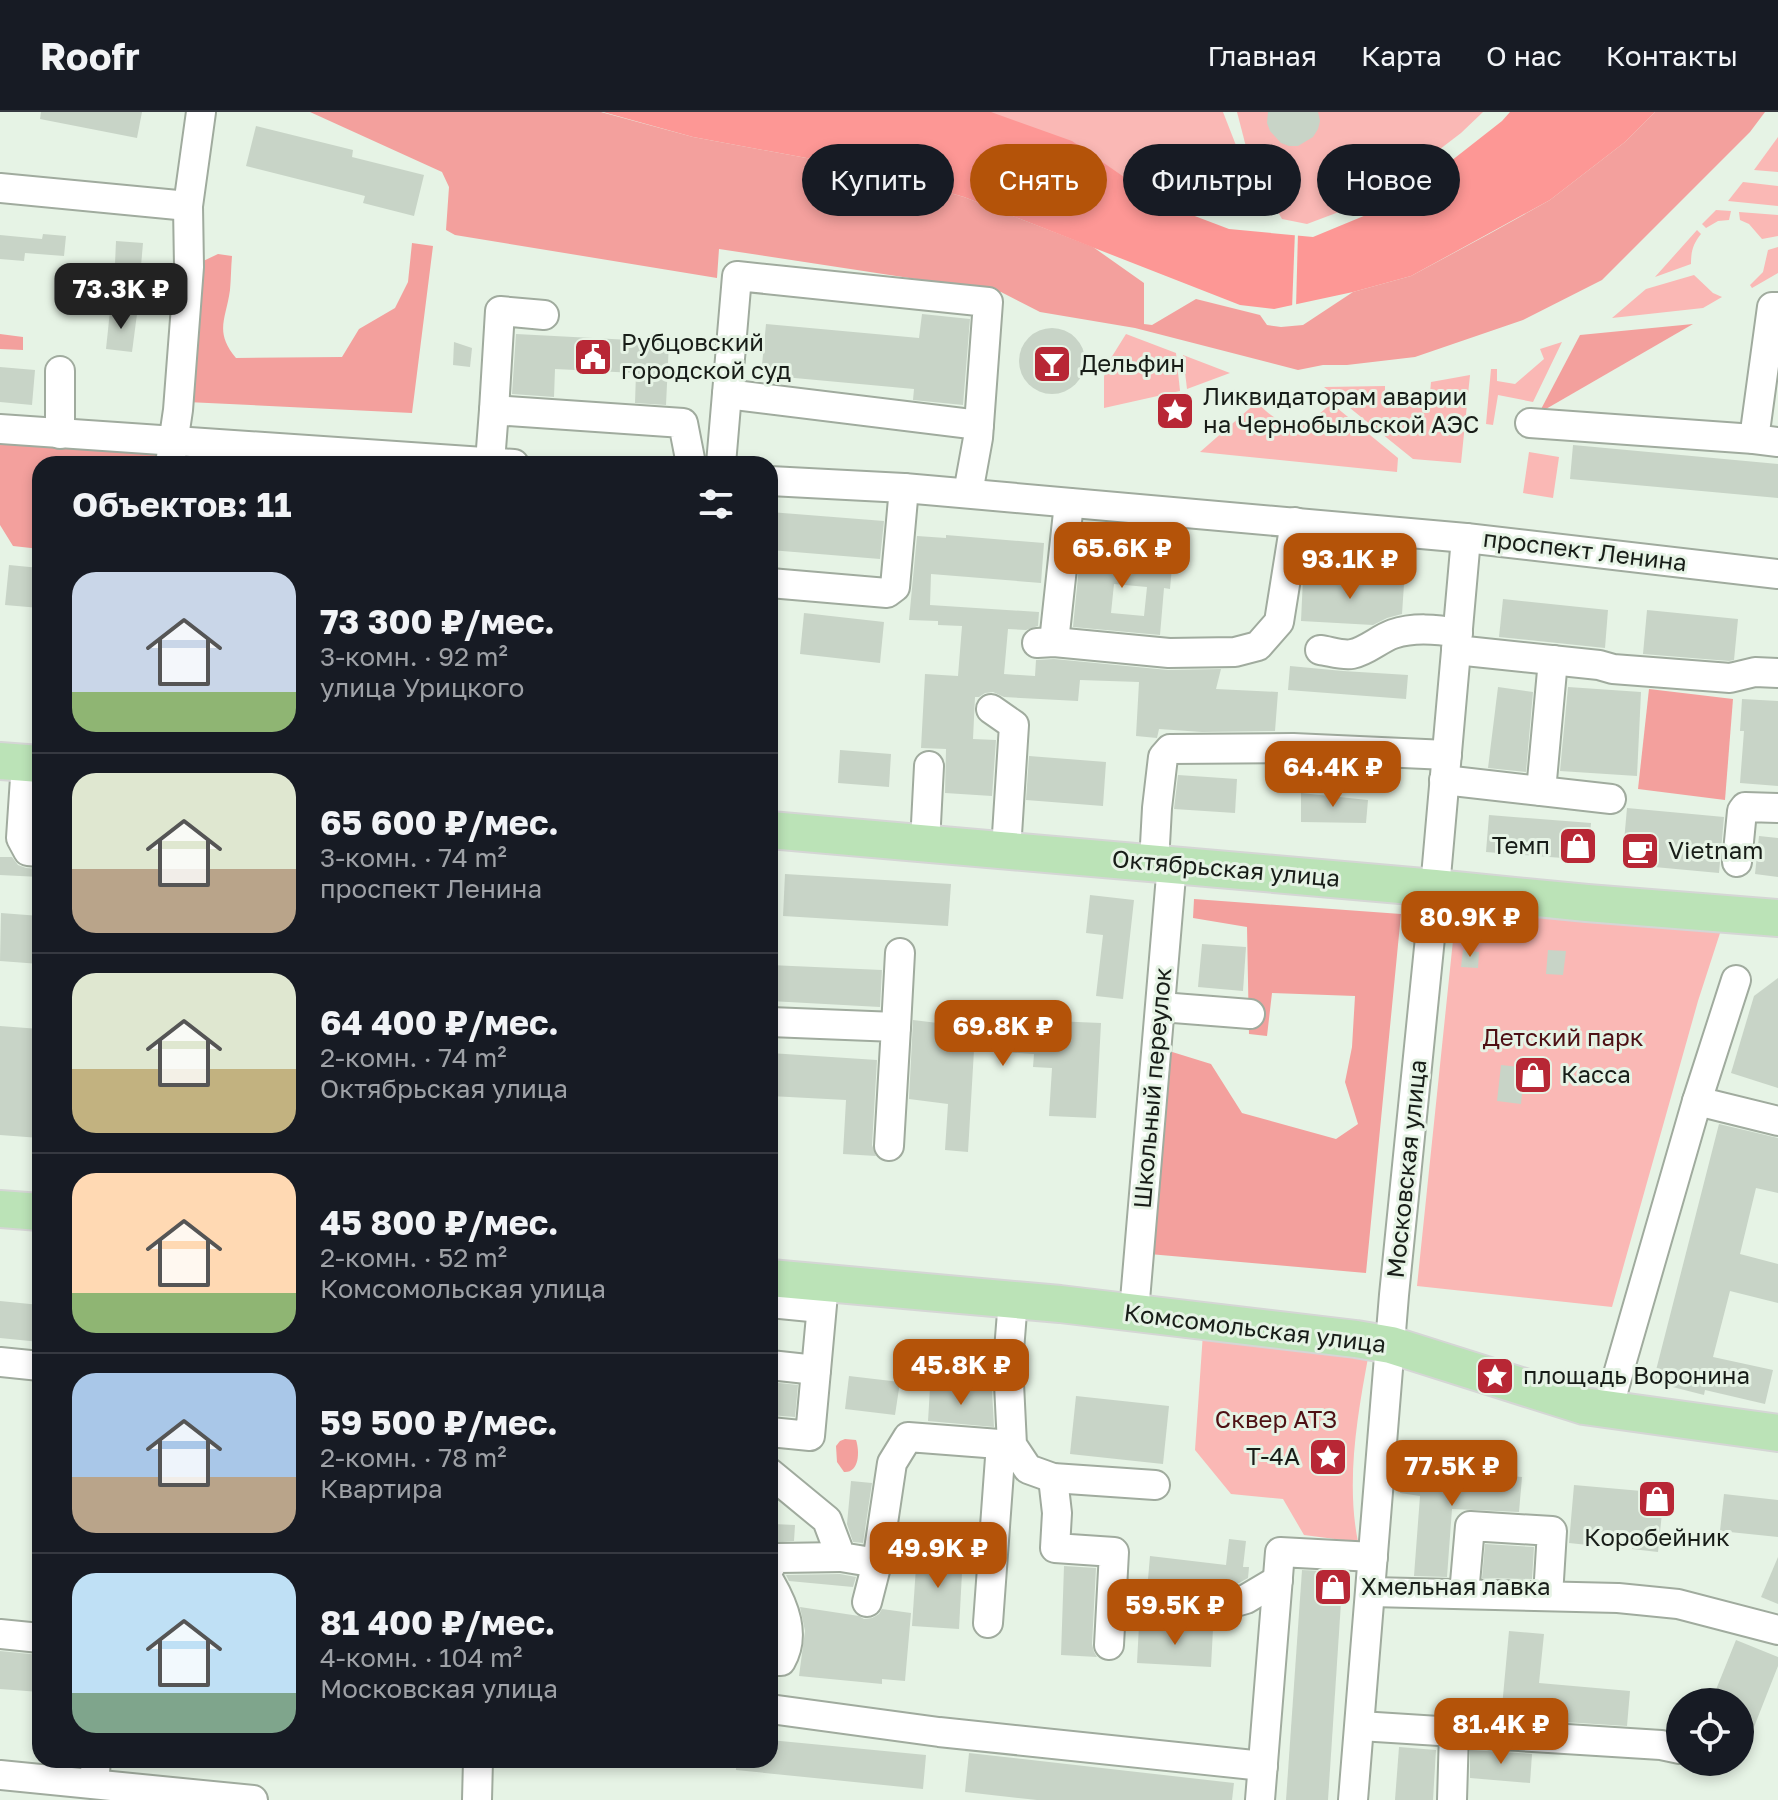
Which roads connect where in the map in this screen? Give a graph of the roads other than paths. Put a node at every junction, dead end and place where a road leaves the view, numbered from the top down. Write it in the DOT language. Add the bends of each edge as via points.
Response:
graph roads {
  1 [pos="201,112"];
  2 [pos="0,188"];
  3 [pos="188,206"];
  4 [pos="1778,307"];
  5 [pos="544,315"];
  6 [pos="60,371"];
  7 [pos="727,394"];
  8 [pos="494,410"];
  9 [pos="1530,423"];
  10 [pos="979,425"];
  11 [pos="2,432"];
  12 [pos="60,434"];
  13 [pos="1766,441"];
  14 [pos="172,453"];
  15 [pos="256,456"];
  16 [pos="501,456"];
  17 [pos="690,456"];
  18 [pos="722,456"];
  19 [pos="778,481"];
  20 [pos="904,488"];
  21 [pos="968,493"];
  22 [pos="1069,503"];
  23 [pos="1295,522"];
  24 [pos="1466,538"];
  25 [pos="1778,574"];
  26 [pos="778,584"];
  27 [pos="1457,642"];
  28 [pos="1320,650"];
  29 [pos="1553,660"];
  30 [pos="1778,673"];
  31 [pos="991,709"];
  32 [pos="22,763"];
  33 [pos="929,766"];
  34 [pos="1446,768"];
  35 [pos="1541,791"];
  36 [pos="1611,799"];
  37 [pos="1778,808"];
  38 [pos="778,831"];
  39 [pos="925,843"];
  40 [pos="1006,850"];
  41 [pos="32,851"];
  42 [pos="1737,862"];
  43 [pos="1163,864"];
  44 [pos="1435,888"];
  45 [pos="1778,918"];
  46 [pos="900,953"];
  47 [pos="1736,980"];
  48 [pos="1161,1007"];
  49 [pos="1250,1014"];
  50 [pos="778,1022"];
  51 [pos="896,1027"];
  52 [pos="1697,1101"];
  53 [pos="1778,1121"];
  54 [pos="889,1146"];
  55 [pos="0,1209"];
  56 [pos="32,1211"];
  57 [pos="778,1281"];
  58 [pos="822,1295"];
  59 [pos="1013,1300"];
  60 [pos="778,1302"];
  61 [pos="1134,1312"];
  62 [pos="1391,1345"];
  63 [pos="0,1362"];
  64 [pos="32,1365"];
  65 [pos="778,1366"];
  66 [pos="816,1370"];
  67 [pos="1608,1409"];
  68 [pos="778,1433"];
  69 [pos="1778,1433"];
  70 [pos="1006,1444"];
  71 [pos="1053,1478"];
  72 [pos="778,1480"];
  73 [pos="1155,1485"];
  74 [pos="841,1557"];
  75 [pos="1373,1557"];
  76 [pos="778,1558"];
  77 [pos="877,1563"];
  78 [pos="1278,1580"];
  79 [pos="1371,1592"];
  80 [pos="1464,1594"];
  81 [pos="1548,1596"];
  82 [pos="778,1598"];
  83 [pos="867,1602"];
  84 [pos="1152,1611"];
  85 [pos="988,1623"];
  86 [pos="1778,1630"];
  87 [pos="0,1634"];
  88 [pos="32,1637"];
  89 [pos="1109,1645"];
  90 [pos="778,1661"];
  91 [pos="778,1710"];
  92 [pos="1360,1726"];
  93 [pos="1454,1732"];
  94 [pos="1666,1746"];
  95 [pos="1263,1766"];
  96 [pos="478,1768"];
  97 [pos="95,1772"];
  98 [pos="0,1775"];
  99 [pos="253,1800"];
  100 [pos="477,1800"];
  101 [pos="1260,1800"];
  102 [pos="1353,1800"];
  103 [pos="1452,1800"];
  1 -- 3 [label="street"];
  2 -- 3 [label="street"];
  3 -- 14 [label="street" via="189,267"];
  4 -- 13 [label="street" via="1772,307"];
  5 -- 8 [label="street" via="500,311"];
  6 -- 12 [label="street"];
  7 -- 10 [label="street"];
  7 -- 10 [label="street" via="737,276 988,302"];
  7 -- 18 [label="street"];
  8 -- 16 [label="street"];
  8 -- 17 [label="street" via="684,418"];
  9 -- 13 [label="street"];
  10 -- 21 [label="street"];
  11 -- 12 [label="street"];
  12 -- 14 [label="street"];
  14 -- 15 [label="street"];
  19 -- 20 [label="street, проспект Ленина"];
  20 -- 21 [label="street, проспект Ленина"];
  20 -- 26 [label="street" via="895,587 887,593"];
  21 -- 22 [label="street, проспект Ленина"];
  22 -- 23 [label="street, проспект Ленина"];
  22 -- 23 [label="street" via="1046,642 1169,653 1235,652 1258,646 1279,622"];
  23 -- 24 [label="street, проспект Ленина"];
  24 -- 25 [label="street, проспект Ленина"];
  24 -- 27 [label="street, Московская улица"];
  27 -- 28 [label="street" via="1438,630 1417,629 1392,634 1351,655"];
  27 -- 29 [label="street"];
  27 -- 34 [label="street, Московская улица"];
  29 -- 30 [label="street" via="1730,678"];
  29 -- 35 [label="street"];
  31 -- 40 [label="street" via="1014,725"];
  32 -- 41 [label="street" via="21,838"];
  33 -- 39 [label="street"];
  34 -- 35 [label="street"];
  34 -- 43 [label="street, Школьный переулок" via="1293,748 1170,749 1163,757 1157,808"];
  34 -- 44 [label="street, Московская улица"];
  35 -- 36 [label="street"];
  37 -- 42 [label="street" via="1745,807"];
  38 -- 39 [label="main road, Октябрьская улица"];
  39 -- 40 [label="main road, Октябрьская улица"];
  40 -- 43 [label="main road, Октябрьская улица"];
  43 -- 44 [label="main road, Октябрьская улица"];
  43 -- 48 [label="street, Школьный переулок"];
  44 -- 45 [label="main road, Октябрьская улица"];
  44 -- 62 [label="street, Московская улица"];
  46 -- 51 [label="street"];
  47 -- 52 [label="street"];
  48 -- 49 [label="street"];
  48 -- 61 [label="street, Школьный переулок"];
  50 -- 51 [label="street"];
  51 -- 54 [label="street"];
  52 -- 53 [label="street"];
  52 -- 67 [label="street"];
  55 -- 56 [label="main road"];
  57 -- 58 [label="main road, Комсомольская улица"];
  58 -- 59 [label="main road, Комсомольская улица"];
  58 -- 60 [label="street"];
  58 -- 66 [label="street"];
  59 -- 61 [label="main road, Комсомольская улица"];
  59 -- 70 [label="street"];
  61 -- 62 [label="main road, Комсомольская улица"];
  62 -- 67 [label="main road, Комсомольская улица"];
  62 -- 75 [label="street, Московская улица"];
  63 -- 64 [label="street"];
  65 -- 66 [label="street"];
  66 -- 68 [label="street" via="810,1436"];
  67 -- 69 [label="main road, Комсомольская улица"];
  70 -- 71 [label="street" via="1028,1469"];
  70 -- 77 [label="street" via="908,1437 892,1463"];
  70 -- 85 [label="street"];
  71 -- 73 [label="street"];
  71 -- 89 [label="street" via="1055,1548 1114,1552"];
  72 -- 74 [label="street" via="827,1520"];
  74 -- 76 [label="street"];
  74 -- 77 [label="street"];
  75 -- 78 [label="street" via="1280,1552"];
  75 -- 79 [label="street, Московская улица"];
  77 -- 83 [label="street"];
  78 -- 84 [label="street" via="1246,1599 1215,1608"];
  78 -- 95 [label="street"];
  79 -- 80 [label="street"];
  79 -- 92 [label="street, Московская улица"];
  80 -- 81 [label="street"];
  80 -- 81 [label="street" via="1470,1526 1552,1531"];
  81 -- 86 [label="street" via="1678,1604"];
  82 -- 90 [label="street" via="788,1636 786,1653"];
  87 -- 88 [label="street"];
  91 -- 95 [label="street"];
  92 -- 93 [label="street"];
  92 -- 102 [label="street, Московская улица"];
  93 -- 94 [label="street"];
  93 -- 103 [label="street"];
  95 -- 101 [label="street"];
  96 -- 100 [label="street"];
  97 -- 98 [label="street"];
  97 -- 99 [label="street"];
}
